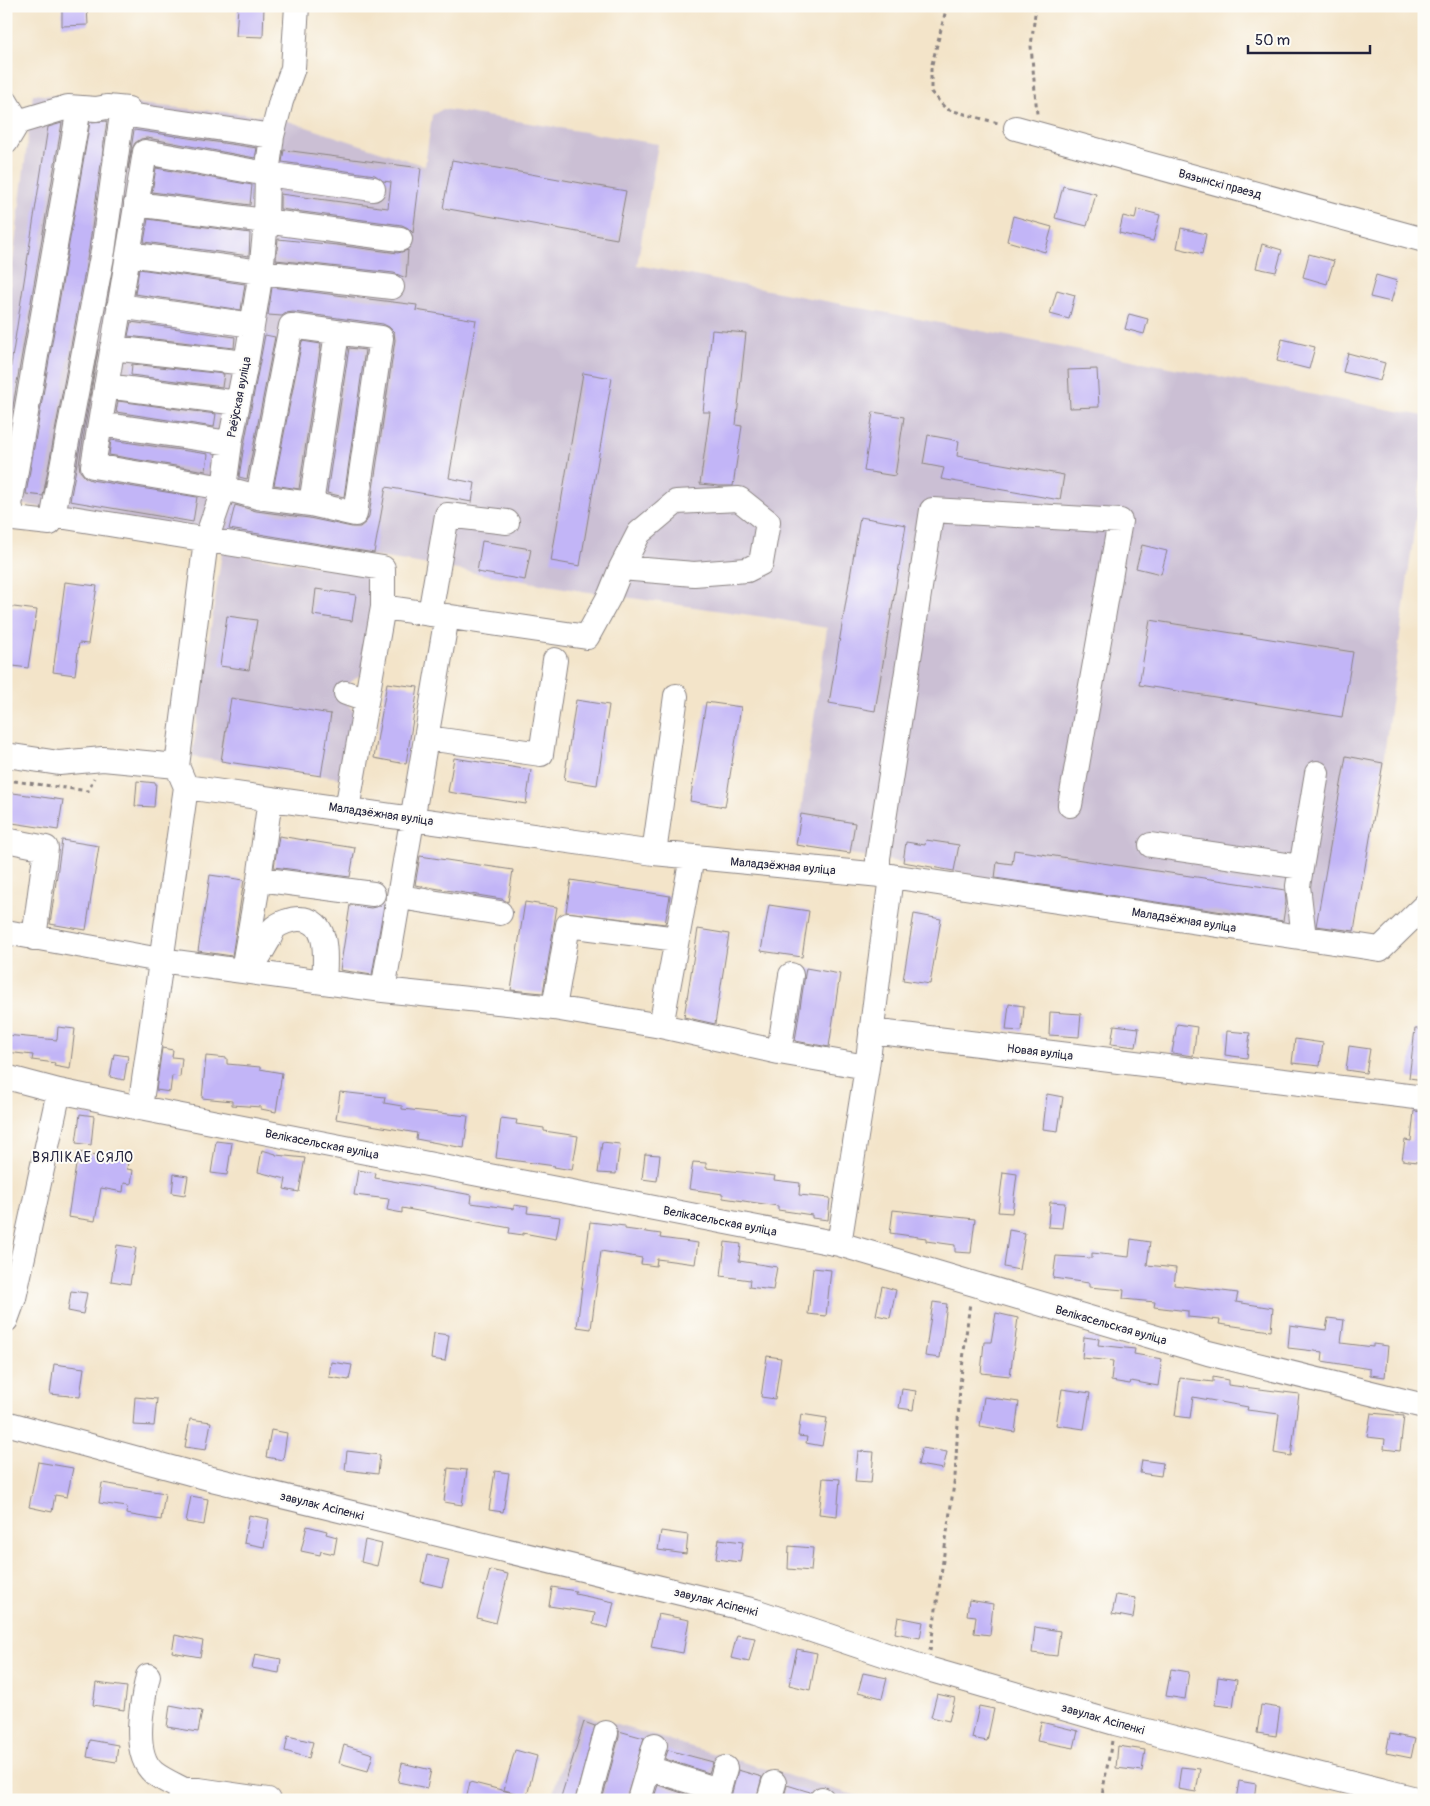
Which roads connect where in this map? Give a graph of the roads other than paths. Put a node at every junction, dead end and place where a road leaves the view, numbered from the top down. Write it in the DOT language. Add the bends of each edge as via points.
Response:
graph roads {
  1 [pos="297,6"];
  2 [pos="80,108"];
  3 [pos="122,114"];
  4 [pos="10,122"];
  5 [pos="1016,128"];
  6 [pos="272,136"];
  7 [pos="267,174"];
  8 [pos="373,189"];
  9 [pos="136,204"];
  10 [pos="266,222"];
  11 [pos="400,239"];
  12 [pos="1424,240"];
  13 [pos="128,254"];
  14 [pos="262,272"];
  15 [pos="392,287"];
  16 [pos="119,306"];
  17 [pos="252,325"];
  18 [pos="337,333"];
  19 [pos="112,348"];
  20 [pos="246,363"];
  21 [pos="106,386"];
  22 [pos="238,403"];
  23 [pos="100,424"];
  24 [pos="230,443"];
  25 [pos="224,488"];
  26 [pos="258,498"];
  27 [pos="311,504"];
  28 [pos="53,514"];
  29 [pos="507,522"];
  30 [pos="206,540"];
  31 [pos="621,568"];
  32 [pos="383,607"];
  33 [pos="438,615"];
  34 [pos="555,660"];
  35 [pos="676,696"];
  36 [pos="426,738"];
  37 [pos="6,754"];
  38 [pos="1317,773"];
  39 [pos="181,776"];
  40 [pos="270,799"];
  41 [pos="1070,805"];
  42 [pos="347,809"];
  43 [pos="413,818"];
  44 [pos="6,840"];
  45 [pos="1151,845"];
  46 [pos="654,853"];
  47 [pos="692,857"];
  48 [pos="1301,867"];
  49 [pos="884,875"];
  50 [pos="259,879"];
  51 [pos="373,894"];
  52 [pos="400,897"];
  53 [pos="1424,906"];
  54 [pos="500,912"];
  55 [pos="6,932"];
  56 [pos="34,938"];
  57 [pos="1304,938"];
  58 [pos="677,939"];
  59 [pos="160,960"];
  60 [pos="243,970"];
  61 [pos="791,975"];
  62 [pos="324,982"];
  63 [pos="383,990"];
  64 [pos="554,1008"];
  65 [pos="661,1026"];
  66 [pos="871,1031"];
  67 [pos="780,1052"];
  68 [pos="867,1067"];
  69 [pos="6,1076"];
  70 [pos="59,1091"];
  71 [pos="1424,1098"];
  72 [pos="140,1108"];
  73 [pos="839,1244"];
  74 [pos="6,1320"];
  75 [pos="1424,1406"];
  76 [pos="6,1423"];
  77 [pos="148,1676"];
  78 [pos="606,1733"];
  79 [pos="655,1745"];
  80 [pos="648,1768"];
  81 [pos="720,1786"];
  82 [pos="182,1795"];
  83 [pos="268,1800"];
  84 [pos="588,1800"];
  85 [pos="639,1800"];
  86 [pos="1420,1800"];
  1 -- 6 [label="street, Раёўская вуліца" via="293,68"];
  2 -- 3 [label="street" via="128,110"];
  2 -- 4 [label="street" via="68,107"];
  2 -- 28 [label="street" via="10,505 14,518 50,523"];
  3 -- 6 [label="street"];
  3 -- 28 [label="street" via="104,251"];
  5 -- 12 [label="street, Вязынскі праезд"];
  6 -- 7 [label="street, Раёўская вуліца"];
  7 -- 8 [label="street"];
  7 -- 9 [label="street" via="145,152"];
  7 -- 10 [label="street, Раёўская вуліца"];
  9 -- 10 [label="street"];
  9 -- 13 [label="street"];
  10 -- 11 [label="street"];
  10 -- 14 [label="street, Раёўская вуліца"];
  13 -- 14 [label="street"];
  13 -- 16 [label="street"];
  14 -- 15 [label="street"];
  14 -- 17 [label="street, Раёўская вуліца"];
  16 -- 17 [label="street"];
  16 -- 19 [label="street"];
  17 -- 20 [label="street, Раёўская вуліца"];
  18 -- 26 [label="street" via="291,326"];
  18 -- 27 [label="street"];
  18 -- 27 [label="street" via="381,338 355,514"];
  19 -- 20 [label="street"];
  19 -- 21 [label="street"];
  20 -- 22 [label="street, Раёўская вуліца"];
  21 -- 22 [label="street"];
  21 -- 23 [label="street"];
  22 -- 24 [label="street, Раёўская вуліца"];
  23 -- 24 [label="street"];
  23 -- 25 [label="street" via="93,466"];
  24 -- 25 [label="street, Раёўская вуліца"];
  25 -- 26 [label="street"];
  25 -- 30 [label="street, Раёўская вуліца"];
  26 -- 27 [label="street"];
  28 -- 30 [label="street"];
  29 -- 33 [label="street" via="447,515"];
  30 -- 32 [label="street" via="383,568"];
  30 -- 39 [label="street, Раёўская вуліца"];
  31 -- 31 [label="street" via="639,533 676,502 738,499 768,522 761,563 746,570 694,574"];
  31 -- 33 [label="street" via="587,636"];
  32 -- 33 [label="street"];
  32 -- 42 [label="street" via="356,696"];
  33 -- 36 [label="street"];
  34 -- 36 [label="street" via="541,754"];
  35 -- 46 [label="street"];
  36 -- 43 [label="street"];
  37 -- 39 [label="street, Маладзёжная вуліца" via="59,762 103,759"];
  38 -- 48 [label="street"];
  39 -- 40 [label="street, Маладзёжная вуліца"];
  39 -- 59 [label="street, Раёўская вуліца"];
  40 -- 42 [label="street, Маладзёжная вуліца"];
  40 -- 50 [label="street"];
  41 -- 49 [label="street" via="1120,521 932,510 878,858"];
  42 -- 43 [label="street, Маладзёжная вуліца"];
  43 -- 46 [label="street, Маладзёжная вуліца"];
  43 -- 52 [label="street"];
  44 -- 56 [label="street" via="46,848"];
  45 -- 48 [label="street"];
  46 -- 47 [label="street, Маладзёжная вуліца"];
  47 -- 49 [label="street, Маладзёжная вуліца"];
  47 -- 58 [label="street"];
  48 -- 57 [label="street" via="1298,886"];
  49 -- 57 [label="street, Маладзёжная вуліца"];
  49 -- 66 [label="street"];
  50 -- 51 [label="street"];
  50 -- 60 [label="street"];
  52 -- 54 [label="street"];
  52 -- 63 [label="street"];
  53 -- 57 [label="street, Маладзёжная вуліца" via="1380,949"];
  55 -- 56 [label="street"];
  56 -- 59 [label="street"];
  58 -- 64 [label="street" via="568,925"];
  58 -- 65 [label="street"];
  59 -- 60 [label="street"];
  59 -- 72 [label="street, Раёўская вуліца"];
  60 -- 62 [label="street"];
  60 -- 62 [label="street" via="261,955 274,929 295,919 305,919 322,933 325,945"];
  61 -- 67 [label="street"];
  62 -- 63 [label="street"];
  63 -- 64 [label="street"];
  64 -- 65 [label="street"];
  65 -- 67 [label="street"];
  66 -- 68 [label="street"];
  66 -- 71 [label="street, Новая вуліца"];
  67 -- 68 [label="street"];
  68 -- 73 [label="street"];
  69 -- 70 [label="street, Велікасельская вуліца"];
  70 -- 72 [label="street, Велікасельская вуліца"];
  70 -- 74 [label="street" via="14,1298"];
  72 -- 73 [label="street, Велікасельская вуліца"];
  73 -- 75 [label="street, Велікасельская вуліца" via="1208,1353"];
  76 -- 86 [label="street, завулак Асіпенкі" via="212,1479 755,1611 928,1668 1115,1723"];
  77 -- 82 [label="street" via="142,1704 143,1759"];
  78 -- 84 [label="street"];
  79 -- 80 [label="street"];
  80 -- 81 [label="street"];
  80 -- 85 [label="street"];
  82 -- 83 [label="street" via="199,1790"];
}
